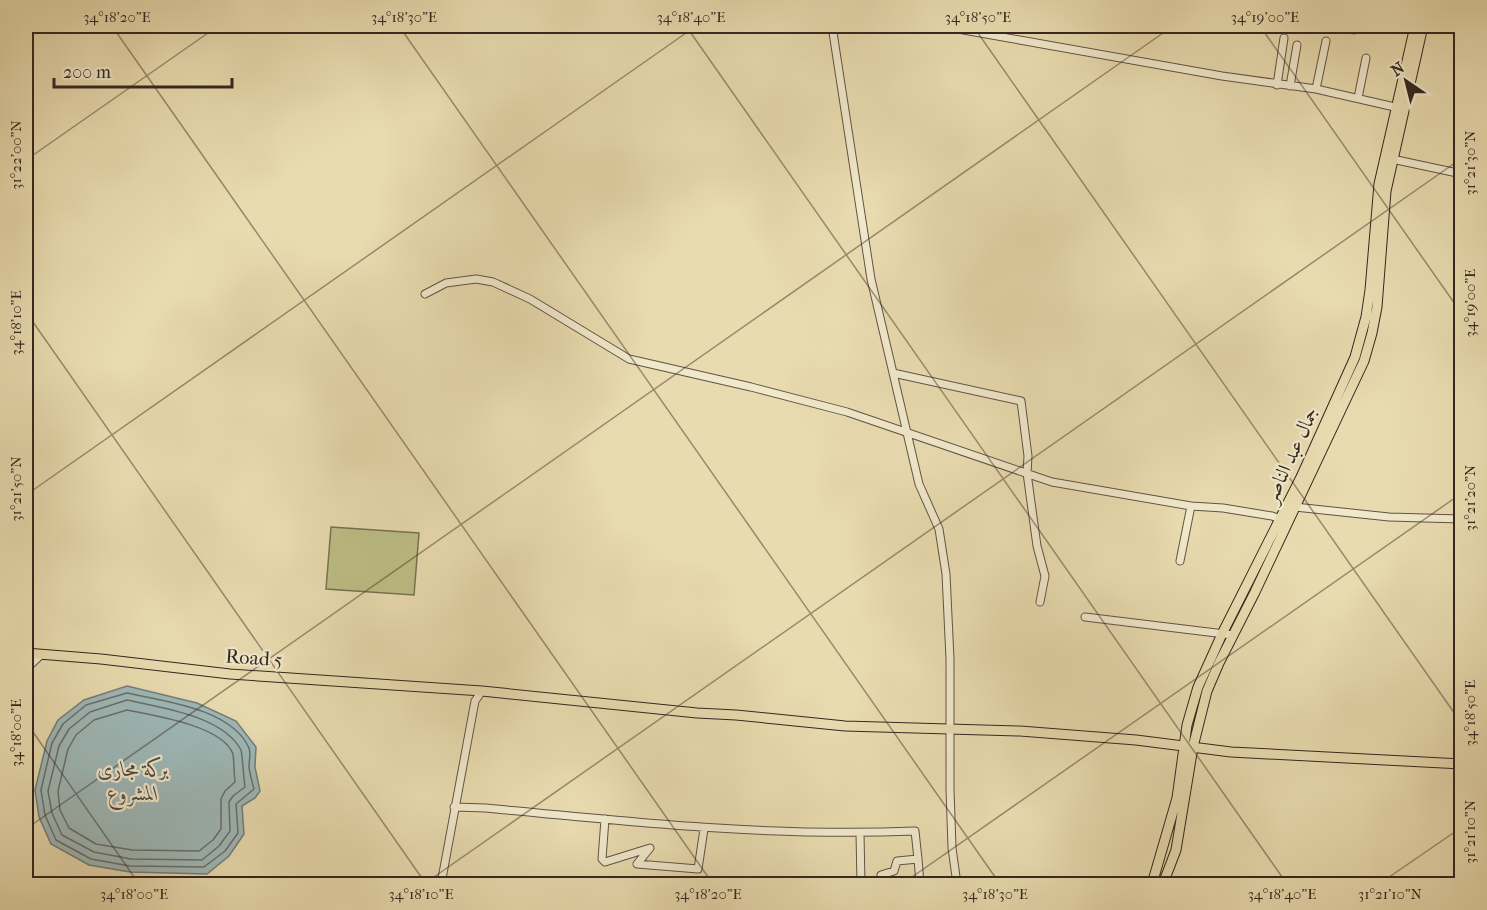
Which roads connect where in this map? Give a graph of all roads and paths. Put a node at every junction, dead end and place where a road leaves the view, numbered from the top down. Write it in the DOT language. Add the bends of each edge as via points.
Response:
graph roads {
  1 [pos="832,26"];
  2 [pos="941,26"];
  3 [pos="1415,26"];
  4 [pos="1424,26"];
  5 [pos="1284,38"];
  6 [pos="1326,41"];
  7 [pos="1297,45"];
  8 [pos="1366,58"];
  9 [pos="1276,85"];
  10 [pos="1290,86"];
  11 [pos="1316,89"];
  12 [pos="1358,98"];
  13 [pos="1401,108"];
  14 [pos="1392,159"];
  15 [pos="1461,174"];
  16 [pos="425,294"];
  17 [pos="893,373"];
  18 [pos="906,432"];
  19 [pos="1027,473"];
  20 [pos="1191,506"];
  21 [pos="1295,507"];
  22 [pos="1461,519"];
  23 [pos="1284,521"];
  24 [pos="1180,561"];
  25 [pos="1040,602"];
  26 [pos="1085,616"];
  27 [pos="1222,634"];
  28 [pos="1233,635"];
  29 [pos="26,653"];
  30 [pos="41,656"];
  31 [pos="26,669"];
  32 [pos="482,691"];
  33 [pos="950,728"];
  34 [pos="1188,746"];
  35 [pos="1461,765"];
  36 [pos="454,807"];
  37 [pos="605,819"];
  38 [pos="704,829"];
  39 [pos="860,833"];
  40 [pos="918,859"];
  41 [pos="441,885"];
  42 [pos="861,885"];
  43 [pos="881,885"];
  44 [pos="920,885"];
  45 [pos="957,885"];
  46 [pos="1152,885"];
  47 [pos="1163,885"];
  1 -- 17 [label="street" via="871,279"];
  2 -- 9 [label="street"];
  3 -- 13 [label="main road, جمال عبد الناصر"];
  4 -- 13 [label="main road, جمال عبد الناصر"];
  5 -- 9 [label="street"];
  6 -- 11 [label="street"];
  7 -- 10 [label="street"];
  8 -- 12 [label="street"];
  9 -- 10 [label="street"];
  10 -- 11 [label="street"];
  11 -- 12 [label="street"];
  12 -- 13 [label="street"];
  13 -- 14 [label="main road, جمال عبد الناصر"];
  13 -- 23 [label="main road, جمال عبد الناصر" via="1379,184 1370,290 1355,357"];
  14 -- 15 [label="street"];
  14 -- 21 [label="main road, جمال عبد الناصر" via="1380,278 1364,362"];
  16 -- 18 [label="street" via="446,283 476,279 493,282 530,299 629,359 847,412"];
  17 -- 18 [label="street"];
  17 -- 19 [label="street" via="1021,400"];
  18 -- 19 [label="street"];
  18 -- 33 [label="street" via="919,484 939,529 946,574"];
  19 -- 20 [label="street" via="1052,482"];
  19 -- 25 [label="street" via="1045,576"];
  20 -- 23 [label="street" via="1223,508"];
  20 -- 24 [label="street"];
  21 -- 22 [label="street" via="1389,517"];
  21 -- 23 [label="main road, جمال عبد الناصر"];
  23 -- 27 [label="main road, جمال عبد الناصر"];
  23 -- 28 [label="main road, جمال عبد الناصر"];
  26 -- 27 [label="street"];
  27 -- 28 [label="street"];
  27 -- 34 [label="main road, جمال عبد الناصر" via="1198,687 1187,725"];
  28 -- 34 [label="main road, جمال عبد الناصر" via="1207,691"];
  29 -- 30 [label="main road, Road 5"];
  30 -- 31 [label="street"];
  30 -- 32 [label="main road, Road 5"];
  32 -- 33 [label="main road, Road 5" via="837,726"];
  32 -- 36 [label="street" via="475,701"];
  33 -- 34 [label="main road, Road 5" via="1083,735"];
  33 -- 45 [label="street"];
  34 -- 35 [label="main road, Road 5" via="1231,752"];
  34 -- 46 [label="main road, جمال عبد الناصر" via="1178,798"];
  34 -- 47 [label="main road, جمال عبد الناصر" via="1176,850"];
  36 -- 37 [label="street"];
  36 -- 41 [label="street"];
  37 -- 38 [label="street"];
  37 -- 38 [label="street" via="604,862 650,848 637,864 698,868"];
  38 -- 39 [label="street"];
  39 -- 40 [label="street" via="915,831"];
  39 -- 42 [label="street"];
  40 -- 43 [label="street" via="897,861 894,871 881,875"];
  40 -- 44 [label="street"];
}
